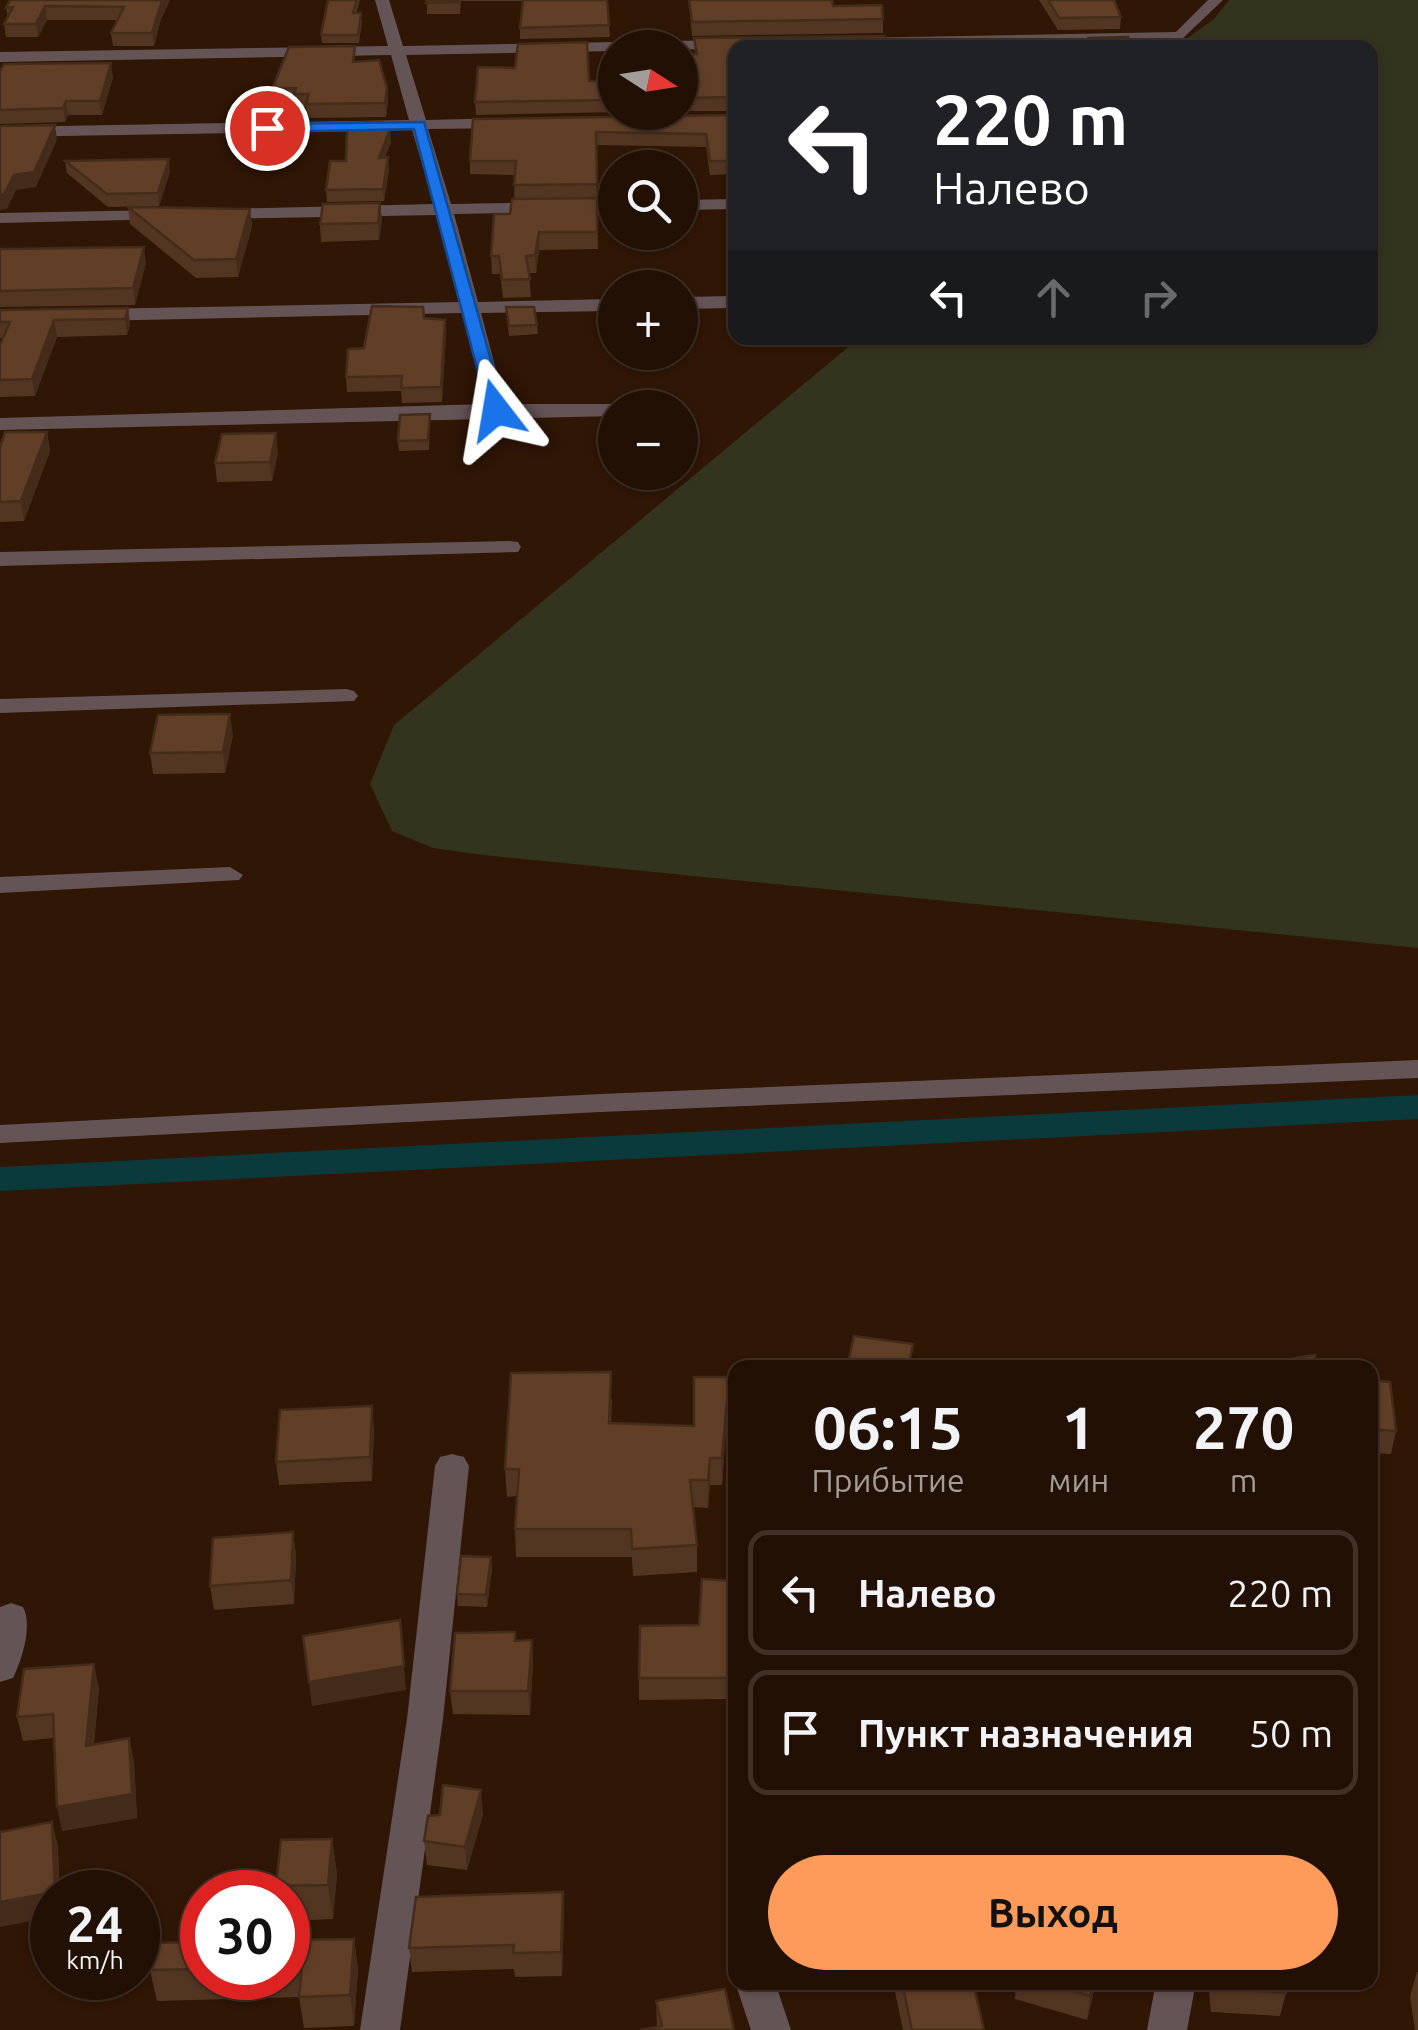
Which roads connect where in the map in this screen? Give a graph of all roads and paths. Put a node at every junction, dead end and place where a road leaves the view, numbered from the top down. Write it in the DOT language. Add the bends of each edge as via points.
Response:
graph roads {
  1 [pos="382,0"];
  2 [pos="1216,0"];
  3 [pos="978,40"];
  4 [pos="728,44"];
  5 [pos="397,50"];
  6 [pos="0,57"];
  7 [pos="518,123"];
  8 [pos="419,125"];
  9 [pos="0,132"];
  10 [pos="728,204"];
  11 [pos="698,205"];
  12 [pos="598,206"];
  13 [pos="444,209"];
  14 [pos="0,218"];
  15 [pos="728,302"];
  16 [pos="698,303"];
  17 [pos="598,304"];
  18 [pos="471,308"];
  19 [pos="78,316"];
  20 [pos="496,410"];
  21 [pos="598,410"];
  22 [pos="0,424"];
  23 [pos="510,548"];
  24 [pos="0,559"];
  25 [pos="346,696"];
  26 [pos="0,706"];
  27 [pos="230,875"];
  28 [pos="0,885"];
  29 [pos="1418,1070"];
  30 [pos="0,1134"];
  31 [pos="452,1466"];
  32 [pos="12,1616"];
  33 [pos="0,1668"];
  34 [pos="758,1990"];
  35 [pos="1174,1990"];
  36 [pos="380,2030"];
  37 [pos="770,2030"];
  38 [pos="1167,2030"];
  1 -- 5 [label="street"];
  2 -- 3 [label="street" via="1180,36"];
  4 -- 5 [label="street"];
  5 -- 6 [label="street"];
  5 -- 8 [label="street"];
  7 -- 8 [label="street"];
  8 -- 9 [label="street"];
  8 -- 13 [label="street"];
  10 -- 11 [label="street"];
  12 -- 13 [label="street"];
  13 -- 14 [label="street"];
  13 -- 18 [label="street"];
  15 -- 16 [label="street"];
  17 -- 18 [label="street"];
  18 -- 19 [label="street"];
  18 -- 20 [label="street"];
  20 -- 21 [label="street"];
  20 -- 22 [label="street"];
  23 -- 24 [label="street"];
  25 -- 26 [label="street"];
  27 -- 28 [label="street"];
  29 -- 30 [label="street"];
  31 -- 36 [label="street" via="425,1719"];
  32 -- 33 [label="street"];
  34 -- 37 [label="street"];
  35 -- 38 [label="street"];
}
